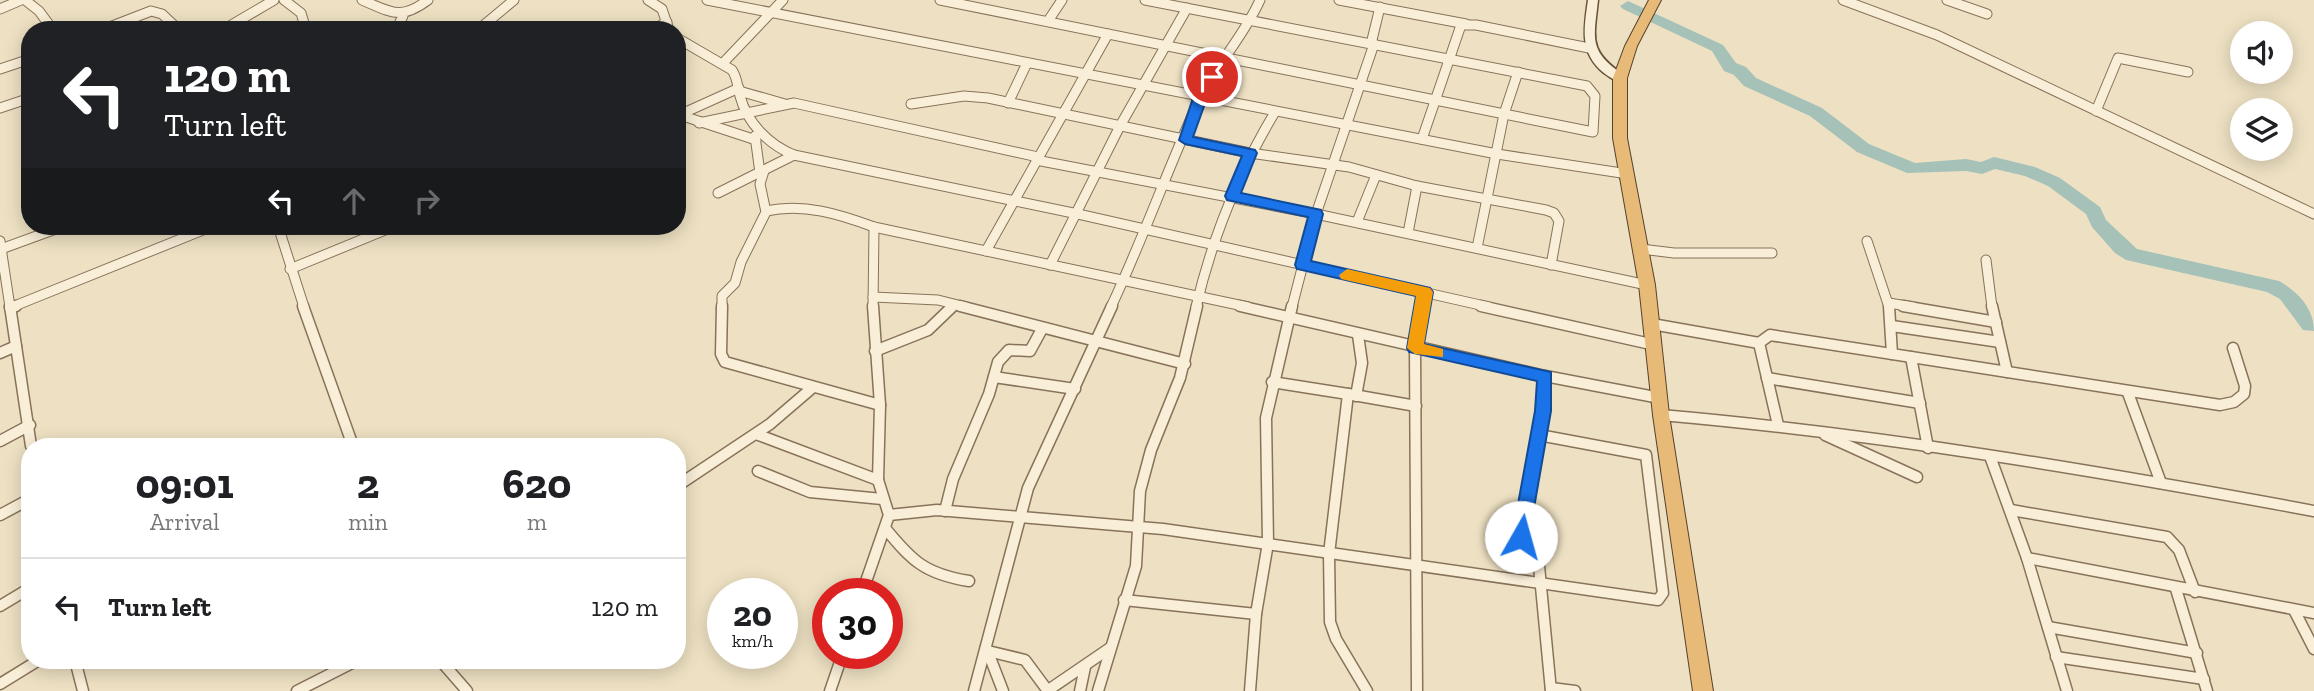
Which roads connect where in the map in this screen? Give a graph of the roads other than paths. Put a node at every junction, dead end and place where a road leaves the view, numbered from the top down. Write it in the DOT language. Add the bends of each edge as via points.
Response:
graph roads {
  1 [pos="23,0"];
  2 [pos="274,0"];
  3 [pos="284,0"];
  4 [pos="362,0"];
  5 [pos="428,0"];
  6 [pos="514,0"];
  7 [pos="648,0"];
  8 [pos="706,0"];
  9 [pos="783,0"];
  10 [pos="940,0"];
  11 [pos="997,0"];
  12 [pos="1062,0"];
  13 [pos="1145,0"];
  14 [pos="1260,0"];
  15 [pos="1339,0"];
  16 [pos="1593,0"];
  17 [pos="1843,0"];
  18 [pos="1947,0"];
  19 [pos="1654,1"];
  20 [pos="1187,8"];
  21 [pos="1380,8"];
  22 [pos="0,9"];
  23 [pos="989,11"];
  24 [pos="772,13"];
  25 [pos="1987,14"];
  26 [pos="403,16"];
  27 [pos="46,21"];
  28 [pos="124,21"];
  29 [pos="169,21"];
  30 [pos="238,21"];
  31 [pos="303,21"];
  32 [pos="400,21"];
  33 [pos="489,21"];
  34 [pos="666,21"];
  35 [pos="1048,21"];
  36 [pos="1251,21"];
  37 [pos="1466,24"];
  38 [pos="1108,34"];
  39 [pos="1373,44"];
  40 [pos="686,46"];
  41 [pos="1167,47"];
  42 [pos="1589,48"];
  43 [pos="1224,57"];
  44 [pos="1448,59"];
  45 [pos="21,62"];
  46 [pos="1027,63"];
  47 [pos="723,64"];
  48 [pos="0,69"];
  49 [pos="1518,72"];
  50 [pos="2188,72"];
  51 [pos="1083,75"];
  52 [pos="1620,78"];
  53 [pos="1362,84"];
  54 [pos="1141,86"];
  55 [pos="739,89"];
  56 [pos="1200,98"];
  57 [pos="1437,100"];
  58 [pos="21,101"];
  59 [pos="1008,103"];
  60 [pos="785,104"];
  61 [pos="911,104"];
  62 [pos="0,108"];
  63 [pos="686,111"];
  64 [pos="1275,111"];
  65 [pos="2096,111"];
  66 [pos="748,113"];
  67 [pos="1062,113"];
  68 [pos="1504,114"];
  69 [pos="686,117"];
  70 [pos="699,123"];
  71 [pos="1348,124"];
  72 [pos="753,125"];
  73 [pos="1120,126"];
  74 [pos="1422,139"];
  75 [pos="756,140"];
  76 [pos="1185,140"];
  77 [pos="1250,153"];
  78 [pos="1497,154"];
  79 [pos="794,155"];
  80 [pos="1037,158"];
  81 [pos="1334,166"];
  82 [pos="762,172"];
  83 [pos="1098,173"];
  84 [pos="1628,174"];
  85 [pos="1376,176"];
  86 [pos="1166,185"];
  87 [pos="733,186"];
  88 [pos="1417,186"];
  89 [pos="718,193"];
  90 [pos="763,195"];
  91 [pos="1232,196"];
  92 [pos="1012,200"];
  93 [pos="1485,200"];
  94 [pos="779,207"];
  95 [pos="766,211"];
  96 [pos="1078,214"];
  97 [pos="1316,214"];
  98 [pos="2314,214"];
  99 [pos="1357,222"];
  100 [pos="874,227"];
  101 [pos="1147,230"];
  102 [pos="1408,233"];
  103 [pos="34,235"];
  104 [pos="191,235"];
  105 [pos="281,235"];
  106 [pos="373,235"];
  107 [pos="1867,241"];
  108 [pos="1215,244"];
  109 [pos="1,245"];
  110 [pos="1477,248"];
  111 [pos="1641,249"];
  112 [pos="986,251"];
  113 [pos="1772,253"];
  114 [pos="1986,260"];
  115 [pos="1050,265"];
  116 [pos="1302,265"];
  117 [pos="1552,265"];
  118 [pos="290,269"];
  119 [pos="2,270"];
  120 [pos="1121,282"];
  121 [pos="1647,285"];
  122 [pos="1425,292"];
  123 [pos="1199,296"];
  124 [pos="873,298"];
  125 [pos="1889,303"];
  126 [pos="953,305"];
  127 [pos="10,308"];
  128 [pos="1287,318"];
  129 [pos="1996,322"];
  130 [pos="1652,324"];
  131 [pos="1892,326"];
  132 [pos="1042,330"];
  133 [pos="1357,335"];
  134 [pos="1096,342"];
  135 [pos="2000,342"];
  136 [pos="1759,343"];
  137 [pos="1655,345"];
  138 [pos="16,346"];
  139 [pos="1415,348"];
  140 [pos="2233,348"];
  141 [pos="875,351"];
  142 [pos="0,353"];
  143 [pos="1892,354"];
  144 [pos="1911,358"];
  145 [pos="1185,364"];
  146 [pos="2007,372"];
  147 [pos="1545,376"];
  148 [pos="994,377"];
  149 [pos="1767,378"];
  150 [pos="1272,382"];
  151 [pos="812,388"];
  152 [pos="1075,389"];
  153 [pos="2129,393"];
  154 [pos="1352,395"];
  155 [pos="1920,403"];
  156 [pos="880,405"];
  157 [pos="1416,406"];
  158 [pos="1660,406"];
  159 [pos="30,425"];
  160 [pos="1778,425"];
  161 [pos="1815,430"];
  162 [pos="756,434"];
  163 [pos="1539,435"];
  164 [pos="31,438"];
  165 [pos="350,438"];
  166 [pos="0,440"];
  167 [pos="1928,448"];
  168 [pos="1992,459"];
  169 [pos="758,471"];
  170 [pos="1917,477"];
  171 [pos="686,480"];
  172 [pos="878,480"];
  173 [pos="2161,483"];
  174 [pos="882,499"];
  175 [pos="21,504"];
  176 [pos="2011,510"];
  177 [pos="945,511"];
  178 [pos="2314,511"];
  179 [pos="0,515"];
  180 [pos="889,515"];
  181 [pos="1019,519"];
  182 [pos="1138,527"];
  183 [pos="886,528"];
  184 [pos="1268,543"];
  185 [pos="1329,554"];
  186 [pos="2027,558"];
  187 [pos="1415,563"];
  188 [pos="868,578"];
  189 [pos="968,582"];
  190 [pos="1542,584"];
  191 [pos="2176,589"];
  192 [pos="2195,592"];
  193 [pos="21,593"];
  194 [pos="1124,600"];
  195 [pos="0,606"];
  196 [pos="2294,610"];
  197 [pos="2314,613"];
  198 [pos="1256,614"];
  199 [pos="2048,626"];
  200 [pos="1110,648"];
  201 [pos="987,649"];
  202 [pos="2314,649"];
  203 [pos="2197,653"];
  204 [pos="2056,657"];
  205 [pos="1084,667"];
  206 [pos="24,669"];
  207 [pos="77,669"];
  208 [pos="340,669"];
  209 [pos="448,669"];
  210 [pos="838,669"];
  211 [pos="0,684"];
  212 [pos="2205,685"];
  213 [pos="1551,690"];
  214 [pos="83,691"];
  215 [pos="297,691"];
  216 [pos="467,691"];
  217 [pos="830,691"];
  218 [pos="974,691"];
  219 [pos="1003,691"];
  220 [pos="1047,691"];
  221 [pos="1080,691"];
  222 [pos="1098,691"];
  223 [pos="1250,691"];
  224 [pos="1367,691"];
  225 [pos="1417,691"];
  226 [pos="1575,691"];
  227 [pos="1703,691"];
  228 [pos="2067,691"];
  1 -- 22 [label="street"];
  1 -- 27 [label="street"];
  2 -- 30 [label="street"];
  3 -- 31 [label="street"];
  4 -- 26 [label="street"];
  5 -- 26 [label="street"];
  6 -- 33 [label="street"];
  7 -- 34 [label="street" via="662,9"];
  8 -- 24 [label="street"];
  9 -- 24 [label="street"];
  10 -- 23 [label="street"];
  11 -- 23 [label="street"];
  12 -- 35 [label="street"];
  13 -- 20 [label="street"];
  14 -- 36 [label="street"];
  15 -- 21 [label="street"];
  16 -- 42 [label="main road"];
  17 -- 65 [label="street" via="1937,35"];
  18 -- 25 [label="street"];
  19 -- 52 [label="highway"];
  20 -- 36 [label="street"];
  20 -- 41 [label="street"];
  21 -- 37 [label="street"];
  21 -- 39 [label="street"];
  23 -- 35 [label="street"];
  24 -- 46 [label="street"];
  24 -- 47 [label="street"];
  26 -- 32 [label="street"];
  28 -- 29 [label="street" via="151,10"];
  35 -- 38 [label="street"];
  36 -- 39 [label="street"];
  36 -- 43 [label="street"];
  37 -- 42 [label="street"];
  37 -- 44 [label="street" via="1461,25"];
  38 -- 41 [label="street"];
  38 -- 51 [label="street"];
  39 -- 44 [label="street"];
  39 -- 53 [label="street"];
  40 -- 47 [label="street"];
  41 -- 43 [label="street"];
  41 -- 54 [label="street"];
  42 -- 52 [label="main road" via="1596,61"];
  43 -- 53 [label="street"];
  43 -- 56 [label="street"];
  44 -- 49 [label="street"];
  44 -- 57 [label="street"];
  45 -- 48 [label="street"];
  46 -- 51 [label="street"];
  46 -- 59 [label="street"];
  47 -- 55 [label="street" via="738,77"];
  49 -- 68 [label="street"];
  49 -- 68 [label="street" via="1587,86 1595,96 1593,132"];
  50 -- 65 [label="street" via="2118,58"];
  51 -- 54 [label="street"];
  51 -- 67 [label="street"];
  52 -- 84 [label="highway" via="1620,138"];
  53 -- 57 [label="street"];
  53 -- 71 [label="street"];
  54 -- 56 [label="street"];
  54 -- 73 [label="street"];
  55 -- 60 [label="street"];
  55 -- 63 [label="street"];
  55 -- 66 [label="street"];
  56 -- 64 [label="street"];
  56 -- 76 [label="street"];
  57 -- 68 [label="street"];
  57 -- 74 [label="street"];
  58 -- 62 [label="street"];
  59 -- 61 [label="street" via="964,96"];
  59 -- 67 [label="street"];
  60 -- 66 [label="street"];
  60 -- 80 [label="street" via="812,106"];
  64 -- 71 [label="street"];
  64 -- 77 [label="street"];
  65 -- 98 [label="street"];
  66 -- 70 [label="street"];
  66 -- 72 [label="street"];
  67 -- 73 [label="street"];
  67 -- 80 [label="street"];
  68 -- 78 [label="street"];
  69 -- 70 [label="street"];
  70 -- 75 [label="street"];
  71 -- 74 [label="street"];
  71 -- 81 [label="street"];
  72 -- 75 [label="street"];
  72 -- 79 [label="street"];
  73 -- 76 [label="street"];
  73 -- 83 [label="street"];
  74 -- 78 [label="street"];
  75 -- 82 [label="street"];
  76 -- 77 [label="street"];
  76 -- 86 [label="street"];
  77 -- 81 [label="street"];
  77 -- 91 [label="street"];
  78 -- 84 [label="street"];
  78 -- 93 [label="street"];
  79 -- 82 [label="street"];
  79 -- 92 [label="street"];
  80 -- 83 [label="street"];
  80 -- 92 [label="street"];
  81 -- 85 [label="street"];
  81 -- 97 [label="street"];
  82 -- 87 [label="street"];
  82 -- 90 [label="street"];
  83 -- 86 [label="street"];
  83 -- 96 [label="street"];
  84 -- 111 [label="highway"];
  85 -- 88 [label="street"];
  85 -- 99 [label="street"];
  86 -- 91 [label="street"];
  86 -- 101 [label="street"];
  87 -- 89 [label="street"];
  87 -- 90 [label="street" via="751,187"];
  88 -- 93 [label="street"];
  88 -- 102 [label="street"];
  90 -- 94 [label="street"];
  90 -- 95 [label="street"];
  91 -- 97 [label="street"];
  91 -- 108 [label="street"];
  92 -- 96 [label="street"];
  92 -- 112 [label="street"];
  93 -- 110 [label="street"];
  93 -- 117 [label="street" via="1558,216"];
  94 -- 95 [label="street"];
  94 -- 100 [label="street" via="844,216"];
  95 -- 151 [label="street" via="735,282 722,296 721,354 734,367"];
  96 -- 101 [label="street"];
  96 -- 115 [label="street"];
  97 -- 99 [label="street"];
  97 -- 116 [label="street"];
  99 -- 102 [label="street"];
  100 -- 112 [label="street"];
  100 -- 124 [label="street"];
  101 -- 108 [label="street"];
  101 -- 120 [label="street"];
  102 -- 110 [label="street"];
  103 -- 109 [label="street"];
  104 -- 127 [label="street"];
  105 -- 118 [label="street"];
  106 -- 118 [label="street"];
  107 -- 125 [label="street"];
  108 -- 116 [label="street"];
  108 -- 123 [label="street"];
  109 -- 119 [label="street"];
  110 -- 117 [label="street"];
  111 -- 113 [label="street" via="1678,256"];
  111 -- 121 [label="highway"];
  112 -- 115 [label="street"];
  114 -- 129 [label="street"];
  115 -- 120 [label="street"];
  116 -- 122 [label="street"];
  116 -- 128 [label="street"];
  117 -- 121 [label="street"];
  118 -- 165 [label="street"];
  119 -- 127 [label="street"];
  120 -- 123 [label="street"];
  120 -- 134 [label="street"];
  121 -- 130 [label="highway"];
  122 -- 137 [label="street"];
  122 -- 139 [label="street"];
  123 -- 128 [label="street"];
  123 -- 145 [label="street"];
  124 -- 126 [label="street" via="919,297"];
  124 -- 141 [label="street"];
  125 -- 129 [label="street"];
  125 -- 131 [label="street"];
  126 -- 132 [label="street"];
  126 -- 141 [label="street" via="929,331"];
  127 -- 138 [label="street"];
  128 -- 133 [label="street"];
  128 -- 150 [label="street"];
  129 -- 135 [label="street"];
  130 -- 136 [label="street"];
  130 -- 137 [label="highway"];
  131 -- 135 [label="street"];
  131 -- 143 [label="street"];
  132 -- 134 [label="street"];
  132 -- 148 [label="street" via="1030,351 1004,352"];
  133 -- 139 [label="street"];
  133 -- 154 [label="street" via="1362,363"];
  134 -- 145 [label="street"];
  134 -- 152 [label="street"];
  135 -- 146 [label="street"];
  136 -- 143 [label="street" via="1765,337 1782,336"];
  136 -- 149 [label="street"];
  137 -- 158 [label="highway"];
  138 -- 142 [label="street"];
  138 -- 159 [label="street"];
  139 -- 147 [label="street"];
  139 -- 157 [label="street"];
  140 -- 153 [label="street" via="2245,386 2244,394 2234,402 2202,404"];
  141 -- 156 [label="street"];
  143 -- 144 [label="street"];
  144 -- 146 [label="street"];
  144 -- 155 [label="street"];
  145 -- 182 [label="street" via="1151,450 1140,491"];
  146 -- 153 [label="street"];
  147 -- 158 [label="street"];
  147 -- 163 [label="street"];
  148 -- 152 [label="street"];
  148 -- 177 [label="street" via="952,472"];
  149 -- 155 [label="street"];
  149 -- 160 [label="street"];
  150 -- 154 [label="street"];
  150 -- 184 [label="street" via="1266,418"];
  151 -- 156 [label="street"];
  151 -- 162 [label="street"];
  152 -- 181 [label="street" via="1028,488"];
  153 -- 173 [label="street"];
  154 -- 157 [label="street"];
  154 -- 185 [label="street"];
  155 -- 167 [label="street"];
  156 -- 172 [label="street"];
  157 -- 187 [label="street"];
  158 -- 160 [label="street"];
  158 -- 227 [label="highway"];
  159 -- 164 [label="street"];
  159 -- 166 [label="street"];
  160 -- 161 [label="street"];
  161 -- 167 [label="street"];
  161 -- 170 [label="street"];
  162 -- 171 [label="street"];
  162 -- 172 [label="street"];
  163 -- 190 [label="street" via="1521,537 1539,566"];
  163 -- 190 [label="street" via="1646,455 1663,593 1650,601"];
  167 -- 168 [label="street"];
  168 -- 173 [label="street"];
  168 -- 176 [label="street"];
  169 -- 174 [label="street" via="810,492"];
  172 -- 174 [label="street"];
  173 -- 178 [label="street"];
  174 -- 180 [label="street"];
  175 -- 179 [label="street"];
  176 -- 186 [label="street"];
  176 -- 192 [label="street" via="2166,537 2179,550"];
  177 -- 180 [label="street"];
  177 -- 181 [label="street"];
  180 -- 183 [label="street"];
  181 -- 182 [label="street"];
  181 -- 201 [label="street"];
  182 -- 184 [label="street"];
  182 -- 194 [label="street" via="1136,566"];
  183 -- 188 [label="street"];
  183 -- 189 [label="street" via="901,550 931,575"];
  184 -- 185 [label="street"];
  184 -- 198 [label="street"];
  185 -- 187 [label="street"];
  185 -- 224 [label="street" via="1330,622"];
  186 -- 191 [label="street"];
  186 -- 199 [label="street"];
  187 -- 190 [label="street"];
  187 -- 225 [label="street"];
  190 -- 213 [label="street"];
  191 -- 192 [label="street"];
  191 -- 203 [label="street"];
  192 -- 196 [label="street"];
  193 -- 195 [label="street"];
  194 -- 198 [label="street"];
  194 -- 200 [label="street"];
  196 -- 197 [label="street"];
  196 -- 202 [label="street"];
  198 -- 223 [label="street"];
  199 -- 203 [label="street"];
  199 -- 204 [label="street"];
  200 -- 205 [label="street"];
  200 -- 222 [label="street"];
  201 -- 218 [label="street"];
  201 -- 219 [label="street"];
  201 -- 220 [label="street" via="1025,660"];
  203 -- 212 [label="street"];
  204 -- 212 [label="street"];
  204 -- 228 [label="street"];
  205 -- 220 [label="street"];
  205 -- 221 [label="street"];
  206 -- 211 [label="street"];
  207 -- 214 [label="street"];
  208 -- 215 [label="street"];
  209 -- 216 [label="street"];
  210 -- 217 [label="street"];
  213 -- 226 [label="street"];
}
